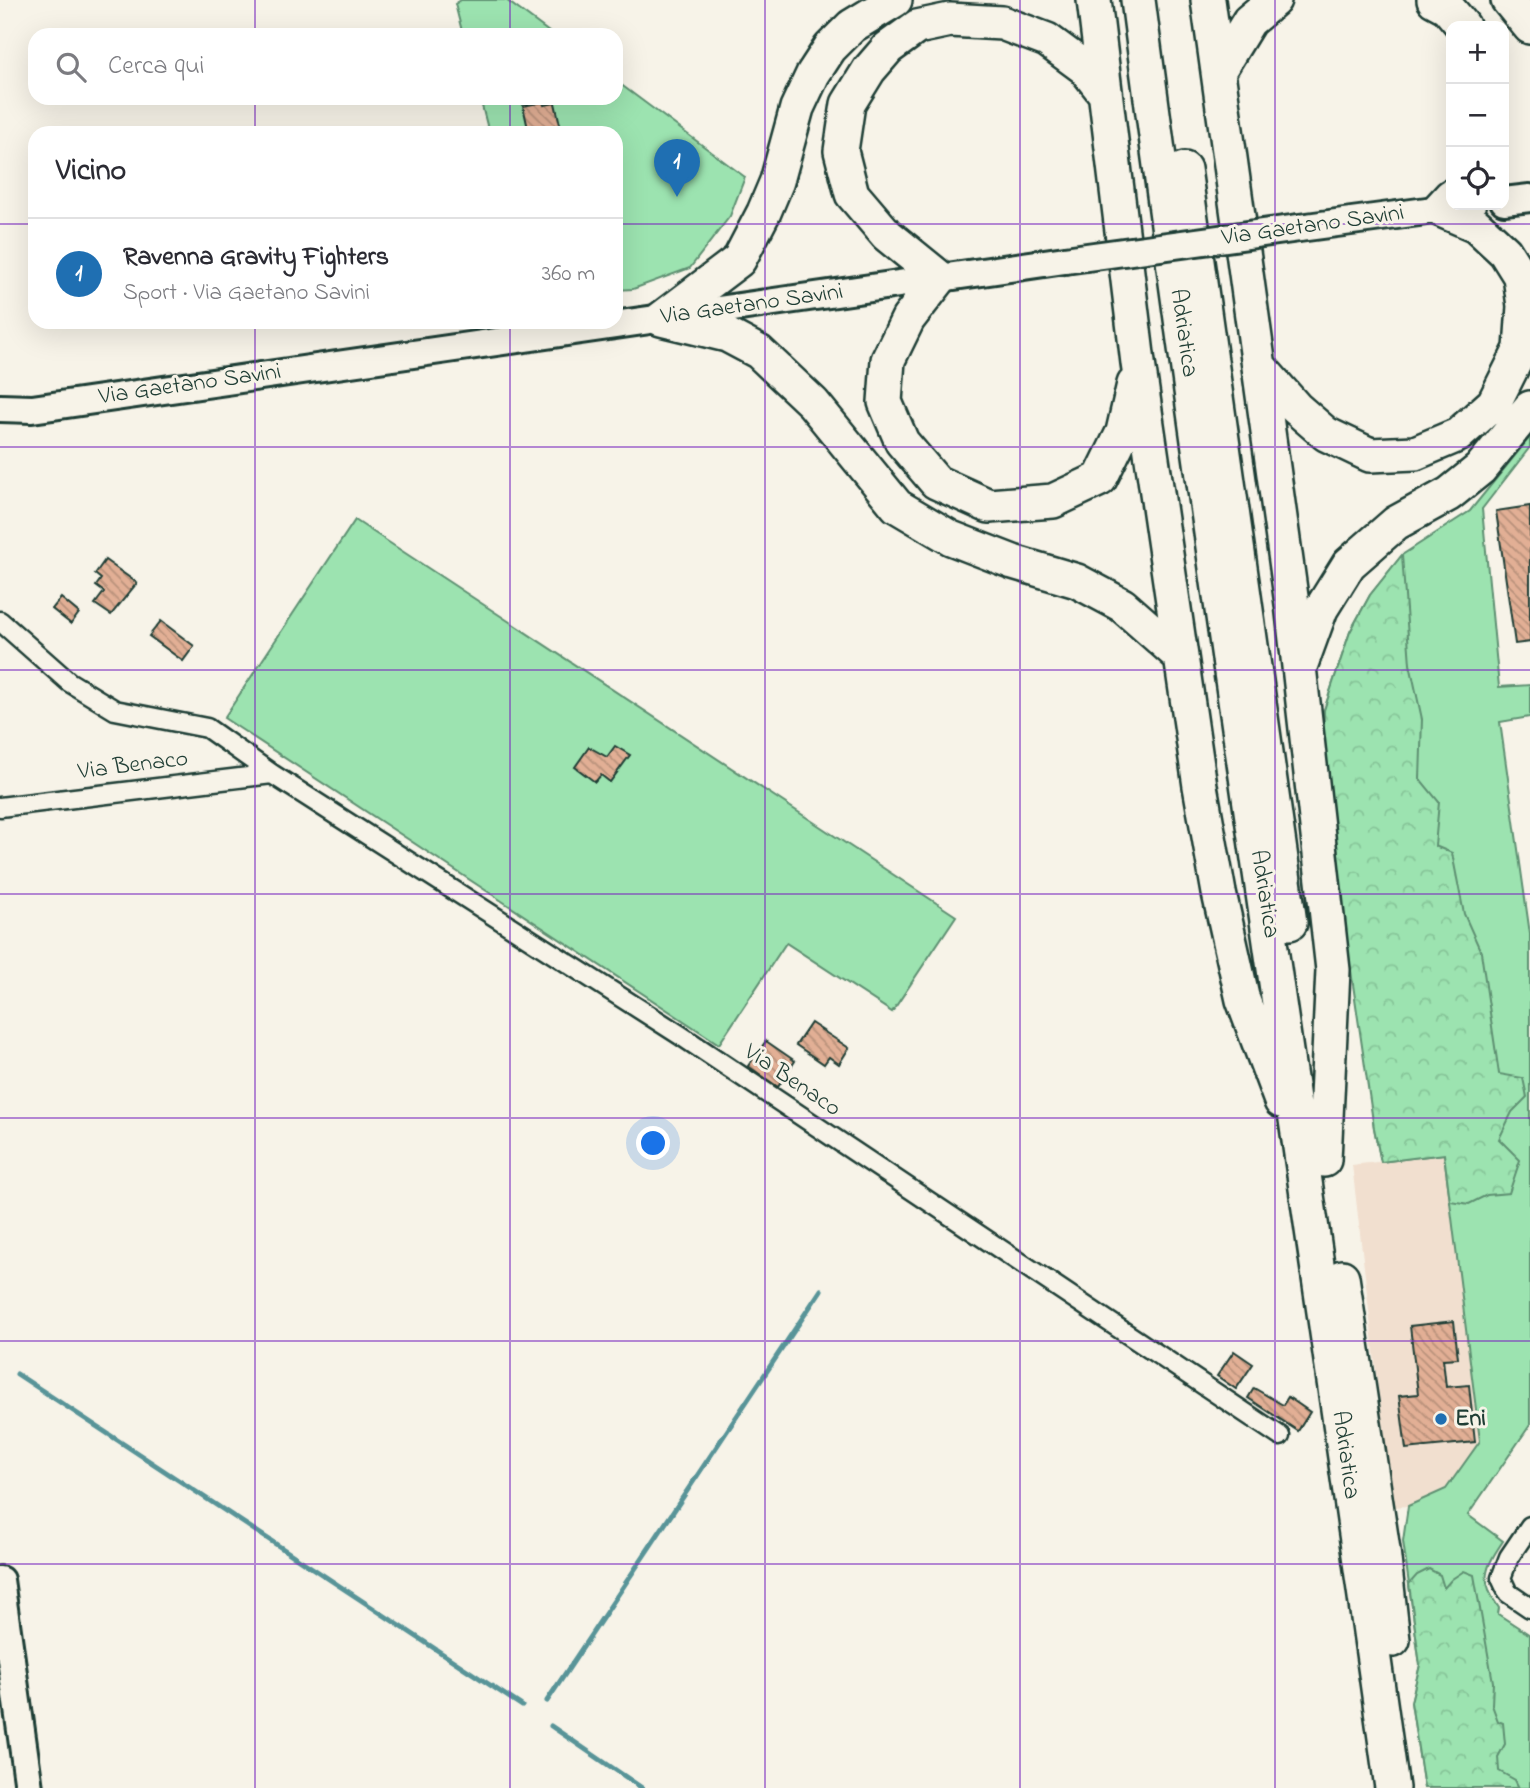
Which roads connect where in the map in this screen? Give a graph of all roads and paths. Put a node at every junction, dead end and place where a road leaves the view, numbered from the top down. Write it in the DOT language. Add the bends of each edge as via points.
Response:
graph roads {
  1 [pos="895,0"];
  2 [pos="1094,0"];
  3 [pos="1138,0"];
  4 [pos="1160,0"];
  5 [pos="1208,0"];
  6 [pos="1274,0"];
  7 [pos="1434,0"];
  8 [pos="1508,0"];
  9 [pos="1459,21"];
  10 [pos="1530,27"];
  11 [pos="1219,70"];
  12 [pos="1103,91"];
  13 [pos="1530,198"];
  14 [pos="1509,200"];
  15 [pos="1445,202"];
  16 [pos="940,278"];
  17 [pos="661,319"];
  18 [pos="623,324"];
  19 [pos="581,329"];
  20 [pos="1138,363"];
  21 [pos="1259,366"];
  22 [pos="0,408"];
  23 [pos="1530,408"];
  24 [pos="32,409"];
  25 [pos="0,421"];
  26 [pos="0,621"];
  27 [pos="1180,656"];
  28 [pos="1299,670"];
  29 [pos="272,774"];
  30 [pos="0,807"];
  31 [pos="1314,1161"];
  32 [pos="1280,1436"];
  33 [pos="1530,1526"];
  34 [pos="0,1580"];
  35 [pos="1530,1608"];
  36 [pos="29,1788"];
  37 [pos="1392,1788"];
  38 [pos="1411,1788"];
  1 -- 17 [label="highway" via="852,26 813,74 797,108 777,181 739,261"];
  2 -- 12 [label="highway"];
  3 -- 31 [label="highway, Adriatica" via="1202,465"];
  4 -- 31 [label="highway, Adriatica" via="1276,805 1303,1024"];
  5 -- 11 [label="highway"];
  6 -- 11 [label="highway" via="1250,21"];
  7 -- 9 [label="highway"];
  8 -- 10 [label="highway"];
  11 -- 21 [label="highway"];
  12 -- 16 [label="highway" via="1085,68 1047,40 1002,23 950,20 917,27 888,48 848,104 841,151 852,194 887,235"];
  12 -- 20 [label="highway"];
  13 -- 14 [label="street"];
  15 -- 16 [label="street, Via Gaetano Savini, bridge" via="1299,228"];
  15 -- 21 [label="highway" via="1505,253 1520,276 1524,306 1521,349 1494,403 1458,435 1415,453 1370,455 1326,434"];
  16 -- 17 [label="street, Via Gaetano Savini"];
  16 -- 20 [label="highway" via="908,319 888,360 886,402 902,442 936,482 989,506 1053,501 1100,479 1123,432"];
  17 -- 18 [label="street, Via Gaetano Savini"];
  17 -- 27 [label="highway" via="727,335 759,352 813,403 897,506 951,538 1077,581 1122,605"];
  19 -- 24 [label="street, Via Gaetano Savini"];
  20 -- 27 [label="highway"];
  21 -- 28 [label="highway"];
  22 -- 24 [label="street, Via Gaetano Savini"];
  23 -- 28 [label="highway" via="1480,469 1449,494 1396,523 1349,564 1321,609"];
  24 -- 25 [label="street, Via Gaetano Savini"];
  26 -- 29 [label="street, Via Benaco" via="69,682 116,710 207,728"];
  27 -- 31 [label="highway" via="1219,893 1243,1000"];
  28 -- 31 [label="highway" via="1333,970"];
  29 -- 30 [label="street, Via Benaco"];
  29 -- 32 [label="street, Via Benaco" via="680,1035"];
  31 -- 37 [label="highway, Adriatica"];
  31 -- 38 [label="highway, Adriatica" via="1383,1550"];
  33 -- 35 [label="street" via="1501,1578 1508,1593"];
  34 -- 36 [label="street"];
}
